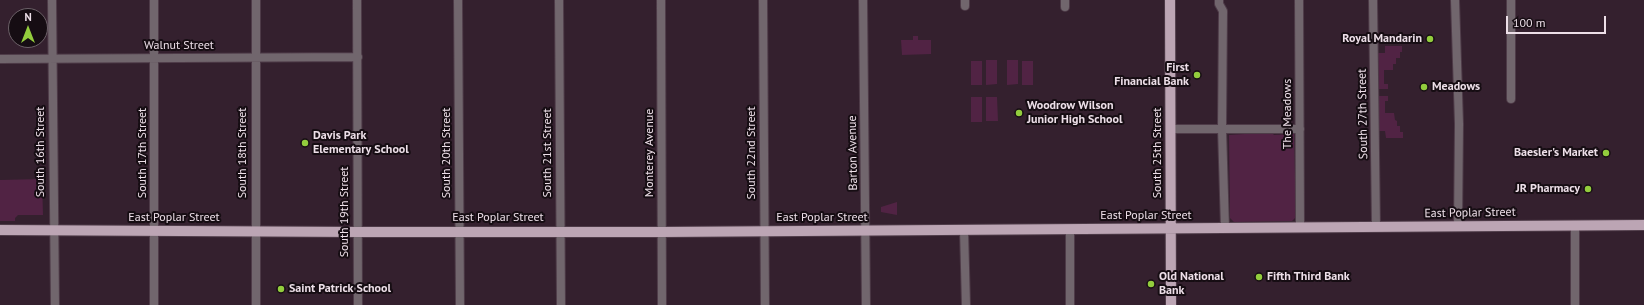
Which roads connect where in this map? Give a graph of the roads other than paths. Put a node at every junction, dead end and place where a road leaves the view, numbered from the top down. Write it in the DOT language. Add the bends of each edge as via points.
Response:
graph roads {
  1 [pos="52,0"];
  2 [pos="154,0"];
  3 [pos="256,0"];
  4 [pos="357,0"];
  5 [pos="458,0"];
  6 [pos="559,0"];
  7 [pos="661,0"];
  8 [pos="763,0"];
  9 [pos="863,0"];
  10 [pos="1170,0"];
  11 [pos="1219,0"];
  12 [pos="1299,0"];
  13 [pos="1373,0"];
  14 [pos="1455,0"];
  15 [pos="1510,0"];
  16 [pos="358,57"];
  17 [pos="155,58"];
  18 [pos="255,58"];
  19 [pos="0,59"];
  20 [pos="54,59"];
  21 [pos="1511,99"];
  22 [pos="1300,128"];
  23 [pos="1171,129"];
  24 [pos="1222,129"];
  25 [pos="1575,224"];
  26 [pos="1644,225"];
  27 [pos="1458,226"];
  28 [pos="1300,227"];
  29 [pos="1376,227"];
  30 [pos="1225,228"];
  31 [pos="1070,229"];
  32 [pos="1171,229"];
  33 [pos="0,230"];
  34 [pos="866,230"];
  35 [pos="964,230"];
  36 [pos="54,231"];
  37 [pos="155,231"];
  38 [pos="561,231"];
  39 [pos="765,231"];
  40 [pos="256,232"];
  41 [pos="357,232"];
  42 [pos="459,232"];
  43 [pos="662,232"];
  44 [pos="55,305"];
  45 [pos="154,305"];
  46 [pos="256,305"];
  47 [pos="358,305"];
  48 [pos="460,305"];
  49 [pos="561,305"];
  50 [pos="662,305"];
  51 [pos="765,305"];
  52 [pos="866,305"];
  53 [pos="966,305"];
  54 [pos="1070,305"];
  55 [pos="1171,305"];
  56 [pos="1575,305"];
  1 -- 20 [label="street, South 16th Street"];
  2 -- 17 [label="street, South 17th Street"];
  3 -- 18 [label="street, South 18th Street"];
  4 -- 16 [label="street, South 19th Street"];
  5 -- 42 [label="street, South 20th Street"];
  6 -- 38 [label="street, South 21st Street"];
  7 -- 43 [label="street, Monterey Avenue"];
  8 -- 39 [label="street, South 22nd Street"];
  9 -- 34 [label="street, Barton Avenue"];
  10 -- 23 [label="main road, South 25th Street"];
  11 -- 24 [label="street" via="1223,11"];
  12 -- 22 [label="street, The Meadows"];
  13 -- 29 [label="street, South 27th Street"];
  14 -- 27 [label="street" via="1459,124"];
  15 -- 21 [label="street"];
  16 -- 18 [label="street, Walnut Street"];
  16 -- 41 [label="street, South 19th Street"];
  17 -- 18 [label="street, Walnut Street"];
  17 -- 20 [label="street, Walnut Street"];
  17 -- 37 [label="street, South 17th Street"];
  18 -- 40 [label="street, South 18th Street"];
  19 -- 20 [label="street, Walnut Street"];
  20 -- 36 [label="street, South 16th Street"];
  22 -- 24 [label="street"];
  22 -- 28 [label="street, The Meadows"];
  23 -- 24 [label="street"];
  23 -- 32 [label="main road, South 25th Street"];
  24 -- 30 [label="street"];
  25 -- 26 [label="main road, East Poplar Street"];
  25 -- 27 [label="main road, East Poplar Street"];
  25 -- 56 [label="street"];
  27 -- 29 [label="main road, East Poplar Street"];
  28 -- 29 [label="main road, East Poplar Street"];
  28 -- 30 [label="main road, East Poplar Street"];
  30 -- 32 [label="main road, East Poplar Street"];
  31 -- 32 [label="main road, East Poplar Street"];
  31 -- 35 [label="main road, East Poplar Street"];
  31 -- 54 [label="street"];
  32 -- 55 [label="main road, South 25th Street"];
  33 -- 36 [label="main road, East Poplar Street"];
  34 -- 35 [label="main road, East Poplar Street"];
  34 -- 39 [label="main road, East Poplar Street"];
  34 -- 52 [label="street, Barton Avenue"];
  35 -- 53 [label="street"];
  36 -- 37 [label="main road, East Poplar Street"];
  36 -- 44 [label="street, South 16th Street"];
  37 -- 40 [label="main road, East Poplar Street"];
  37 -- 45 [label="street, South 17th Street"];
  38 -- 42 [label="main road, East Poplar Street"];
  38 -- 43 [label="main road, East Poplar Street"];
  38 -- 49 [label="street, South 21st Street"];
  39 -- 43 [label="main road, East Poplar Street"];
  39 -- 51 [label="street, South 22nd Street"];
  40 -- 41 [label="main road, East Poplar Street"];
  40 -- 46 [label="street, South 18th Street"];
  41 -- 42 [label="main road, East Poplar Street"];
  41 -- 47 [label="street, South 19th Street"];
  42 -- 48 [label="street, South 20th Street"];
  43 -- 50 [label="street, Monterey Avenue"];
}
